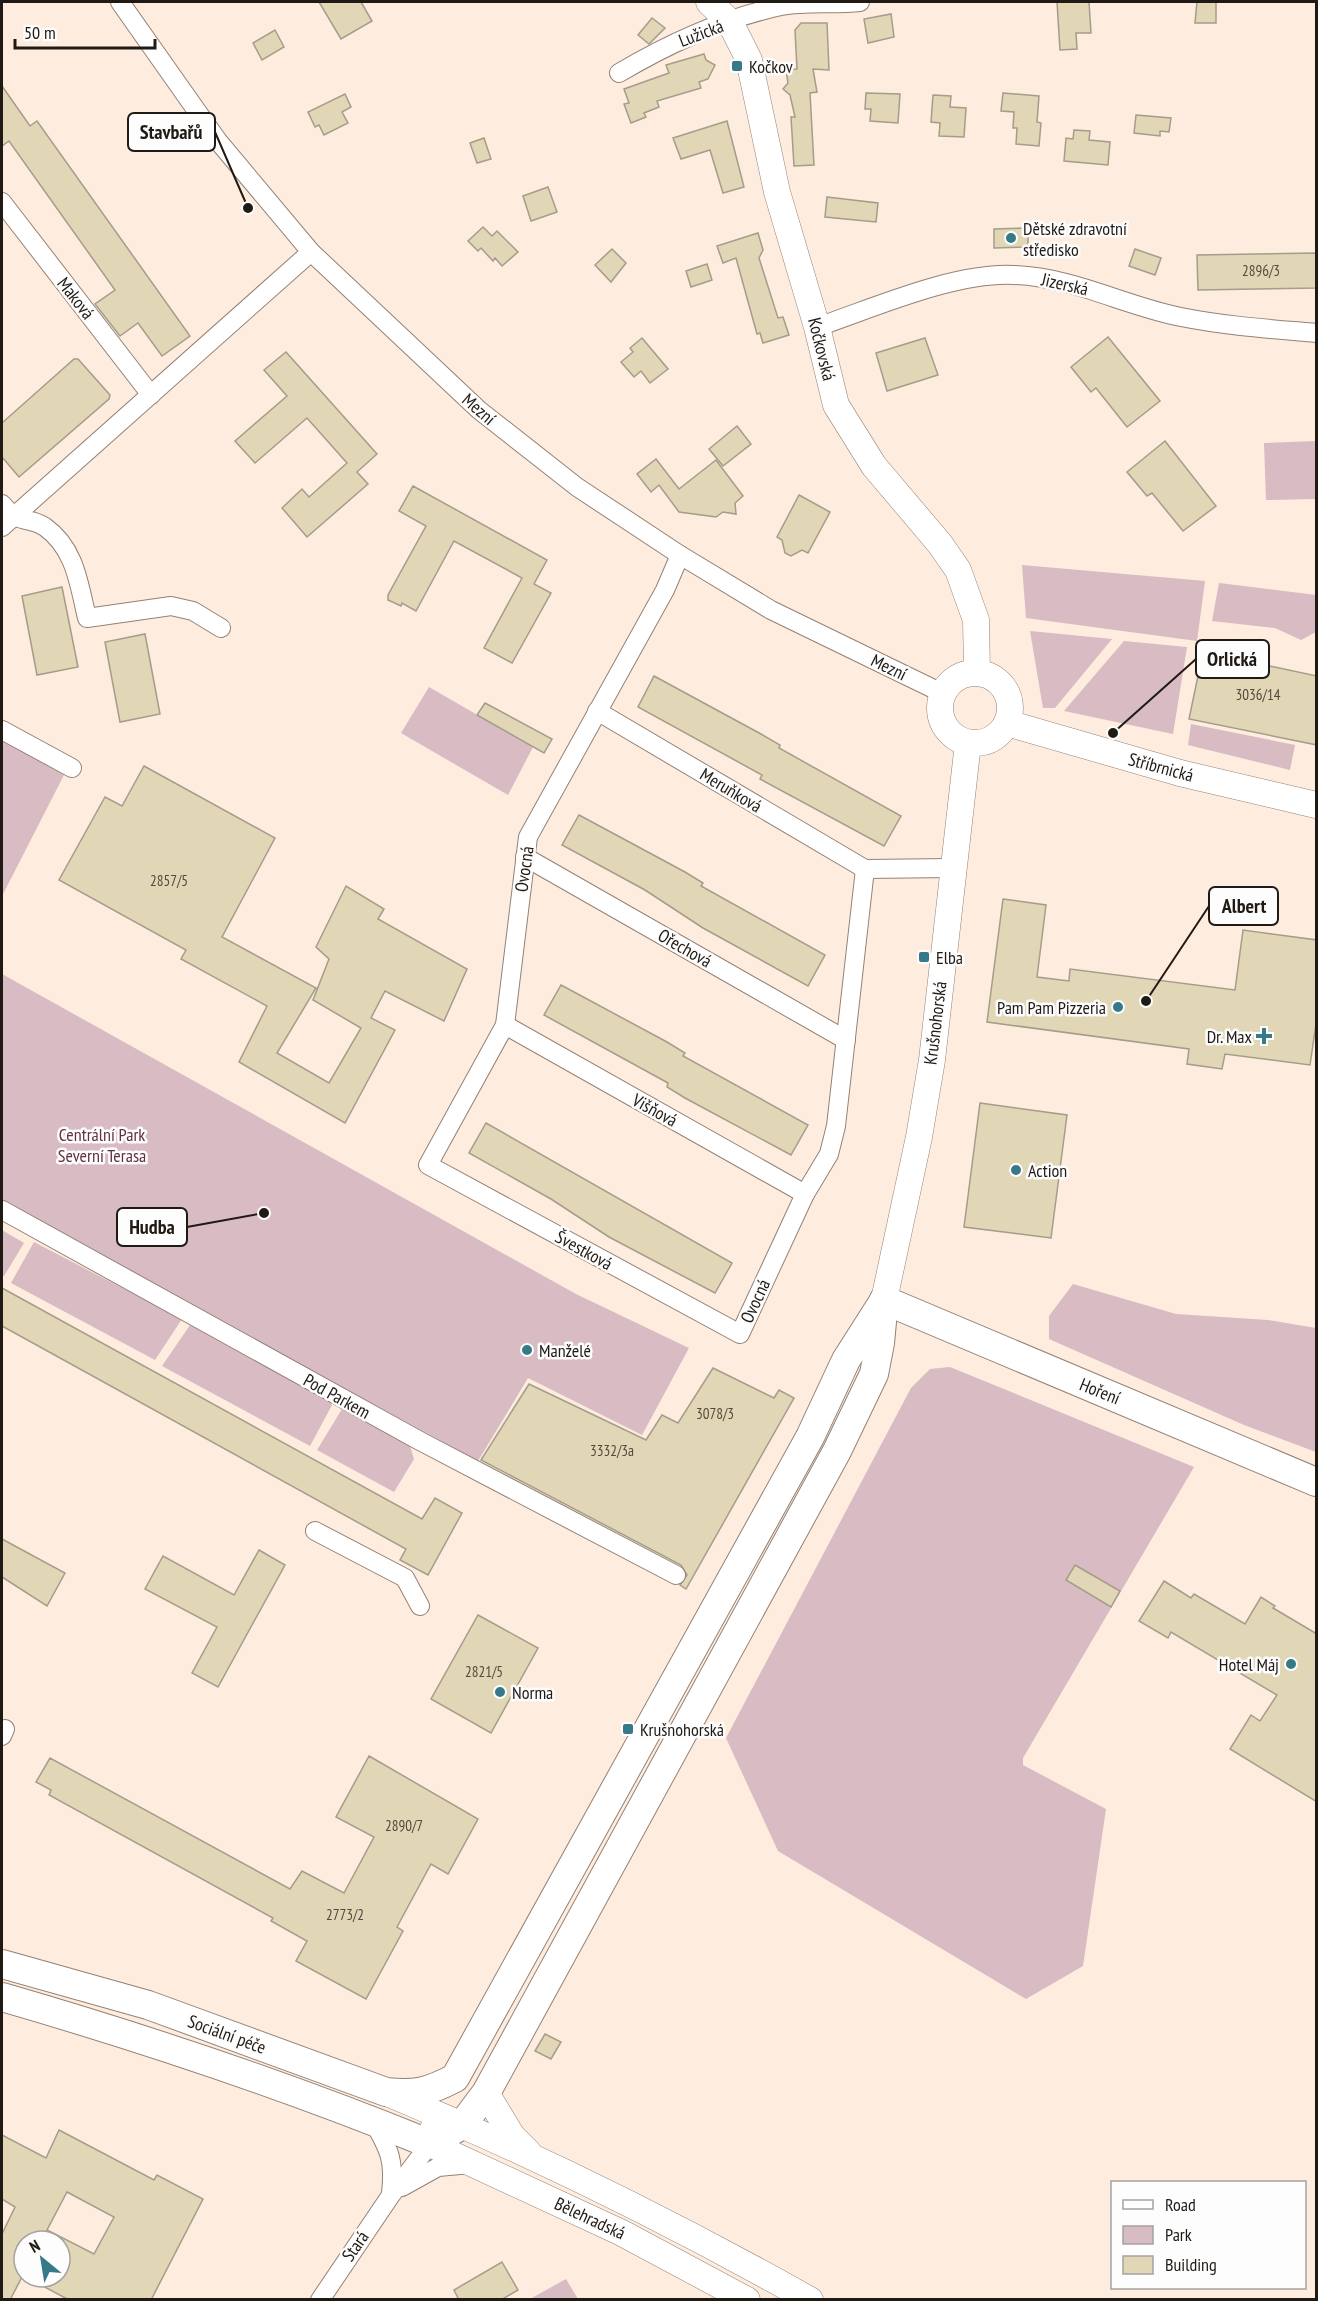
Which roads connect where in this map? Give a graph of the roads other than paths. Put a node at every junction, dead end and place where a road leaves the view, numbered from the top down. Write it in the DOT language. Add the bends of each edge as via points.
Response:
graph roads {
  1 [pos="120,2"];
  2 [pos="709,2"];
  3 [pos="860,2"];
  4 [pos="785,3"];
  5 [pos="730,22"];
  6 [pos="619,73"];
  7 [pos="2,202"];
  8 [pos="311,252"];
  9 [pos="817,327"];
  10 [pos="1317,333"];
  11 [pos="151,395"];
  12 [pos="5,516"];
  13 [pos="680,555"];
  14 [pos="221,628"];
  15 [pos="977,672"];
  16 [pos="942,693"];
  17 [pos="597,711"];
  18 [pos="1007,723"];
  19 [pos="2,730"];
  20 [pos="968,742"];
  21 [pos="72,768"];
  22 [pos="1317,805"];
  23 [pos="525,857"];
  24 [pos="865,868"];
  25 [pos="952,868"];
  26 [pos="506,1025"];
  27 [pos="846,1040"];
  28 [pos="429,1165"];
  29 [pos="805,1194"];
  30 [pos="2,1210"];
  31 [pos="884,1300"];
  32 [pos="740,1334"];
  33 [pos="1317,1482"];
  34 [pos="315,1531"];
  35 [pos="676,1575"];
  36 [pos="420,1606"];
  37 [pos="2,1964"];
  38 [pos="2,1997"];
  39 [pos="455,2078"];
  40 [pos="386,2092"];
  41 [pos="486,2093"];
  42 [pos="449,2119"];
  43 [pos="372,2120"];
  44 [pos="430,2144"];
  45 [pos="532,2157"];
  46 [pos="475,2164"];
  47 [pos="391,2195"];
  48 [pos="320,2300"];
  49 [pos="747,2300"];
  50 [pos="810,2300"];
  1 -- 8 [label="street, Mezní" via="218,141"];
  2 -- 5 [label="street, Kočkovská"];
  3 -- 4 [label="street, Lužická"];
  4 -- 5 [label="street, Lužická"];
  5 -- 6 [label="street, Lužická" via="658,50"];
  5 -- 9 [label="street, Kočkovská" via="749,60 777,192"];
  7 -- 11 [label="street, Maková"];
  8 -- 11 [label="street"];
  8 -- 13 [label="street, Mezní" via="479,410 577,488"];
  9 -- 10 [label="street, Jizerská" via="921,291 1013,274 1058,280 1180,317"];
  9 -- 15 [label="street, Kočkovská" via="841,416 874,466 958,570 976,620"];
  11 -- 12 [label="street"];
  12 -- 14 [label="street" via="44,526 71,555 87,618 171,606 193,611"];
  13 -- 16 [label="street, Mezní" via="771,610"];
  13 -- 17 [label="street, Ovocná" via="665,590"];
  15 -- 16 [label="street" via="959,676"];
  15 -- 18 [label="street" via="993,677 1005,689 1010,707"];
  16 -- 20 [label="street" via="942,722 957,738"];
  17 -- 23 [label="street, Ovocná" via="528,837"];
  17 -- 24 [label="street, Meruňková"];
  18 -- 20 [label="street" via="994,738"];
  18 -- 22 [label="street, Stříbrnická" via="1180,773"];
  19 -- 21 [label="street"];
  20 -- 25 [label="street, Krušnohorská"];
  23 -- 26 [label="street, Ovocná"];
  23 -- 27 [label="street, Ořechová"];
  24 -- 25 [label="street"];
  24 -- 27 [label="street, Ovocná"];
  25 -- 31 [label="street, Krušnohorská" via="920,1137"];
  26 -- 28 [label="street, Ovocná"];
  26 -- 29 [label="street, Višňová"];
  27 -- 29 [label="street, Ovocná" via="829,1154"];
  28 -- 32 [label="street, Švestková"];
  29 -- 32 [label="street, Ovocná"];
  30 -- 35 [label="street, Pod Parkem" via="420,1441"];
  31 -- 33 [label="main road, Hoření"];
  31 -- 39 [label="main road, Krušnohorská" via="846,1360 810,1437"];
  31 -- 41 [label="main road, Krušnohorská" via="874,1374 837,1451"];
  34 -- 36 [label="street" via="405,1578"];
  37 -- 40 [label="main road, Sociální péče" via="148,2006"];
  38 -- 43 [label="main road, Sociální péče" via="146,2039"];
  39 -- 40 [label="main road" via="411,2095"];
  39 -- 42 [label="street, Krušnohorská"];
  40 -- 42 [label="street, Sociální péče"];
  41 -- 42 [label="main road, Krušnohorská"];
  41 -- 45 [label="street, Bělehradská" via="512,2136"];
  42 -- 44 [label="main road"];
  42 -- 45 [label="street, Bělehradská"];
  43 -- 44 [label="main road, Sociální péče"];
  43 -- 47 [label="street, Stará" via="392,2157"];
  44 -- 46 [label="street, Bělehradská"];
  44 -- 47 [label="street, Stará"];
  45 -- 50 [label="street, Bělehradská" via="644,2211"];
  46 -- 47 [label="street, Stará" via="430,2170"];
  46 -- 49 [label="street, Bělehradská" via="622,2233"];
  47 -- 48 [label="street, Stará"];
}
